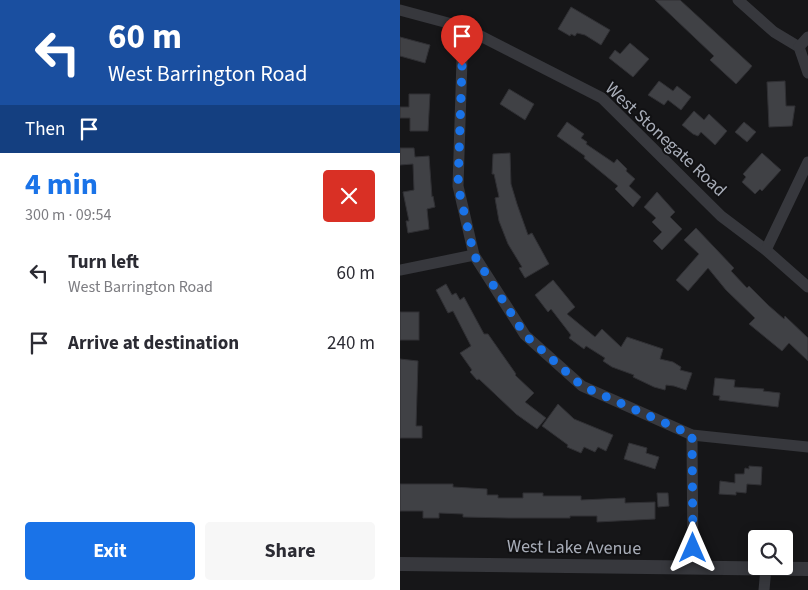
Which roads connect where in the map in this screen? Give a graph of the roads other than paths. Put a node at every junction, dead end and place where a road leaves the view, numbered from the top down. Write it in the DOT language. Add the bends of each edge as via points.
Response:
graph roads {
  1 [pos="738,0"];
  2 [pos="400,10"];
  3 [pos="463,27"];
  4 [pos="808,37"];
  5 [pos="799,47"];
  6 [pos="808,73"];
  7 [pos="808,162"];
  8 [pos="766,250"];
  9 [pos="474,255"];
  10 [pos="400,270"];
  11 [pos="808,287"];
  12 [pos="692,435"];
  13 [pos="808,447"];
  14 [pos="400,564"];
  15 [pos="693,566"];
  16 [pos="748,568"];
  17 [pos="793,569"];
  18 [pos="808,569"];
  19 [pos="765,575"];
  20 [pos="764,590"];
  1 -- 5 [label="street" via="774,32"];
  2 -- 3 [label="street, West Stonegate Road"];
  3 -- 8 [label="street, West Stonegate Road" via="602,98 721,216"];
  3 -- 9 [label="street" via="458,186"];
  4 -- 5 [label="street"];
  5 -- 6 [label="street"];
  7 -- 8 [label="street"];
  8 -- 11 [label="street, West Stonegate Road"];
  9 -- 10 [label="street"];
  9 -- 12 [label="street" via="525,335 582,386"];
  12 -- 13 [label="street"];
  12 -- 15 [label="street"];
  14 -- 15 [label="street, West Lake Avenue"];
  15 -- 16 [label="street, West Lake Avenue"];
  17 -- 18 [label="street, West Lake Avenue"];
  19 -- 20 [label="street"];
}
